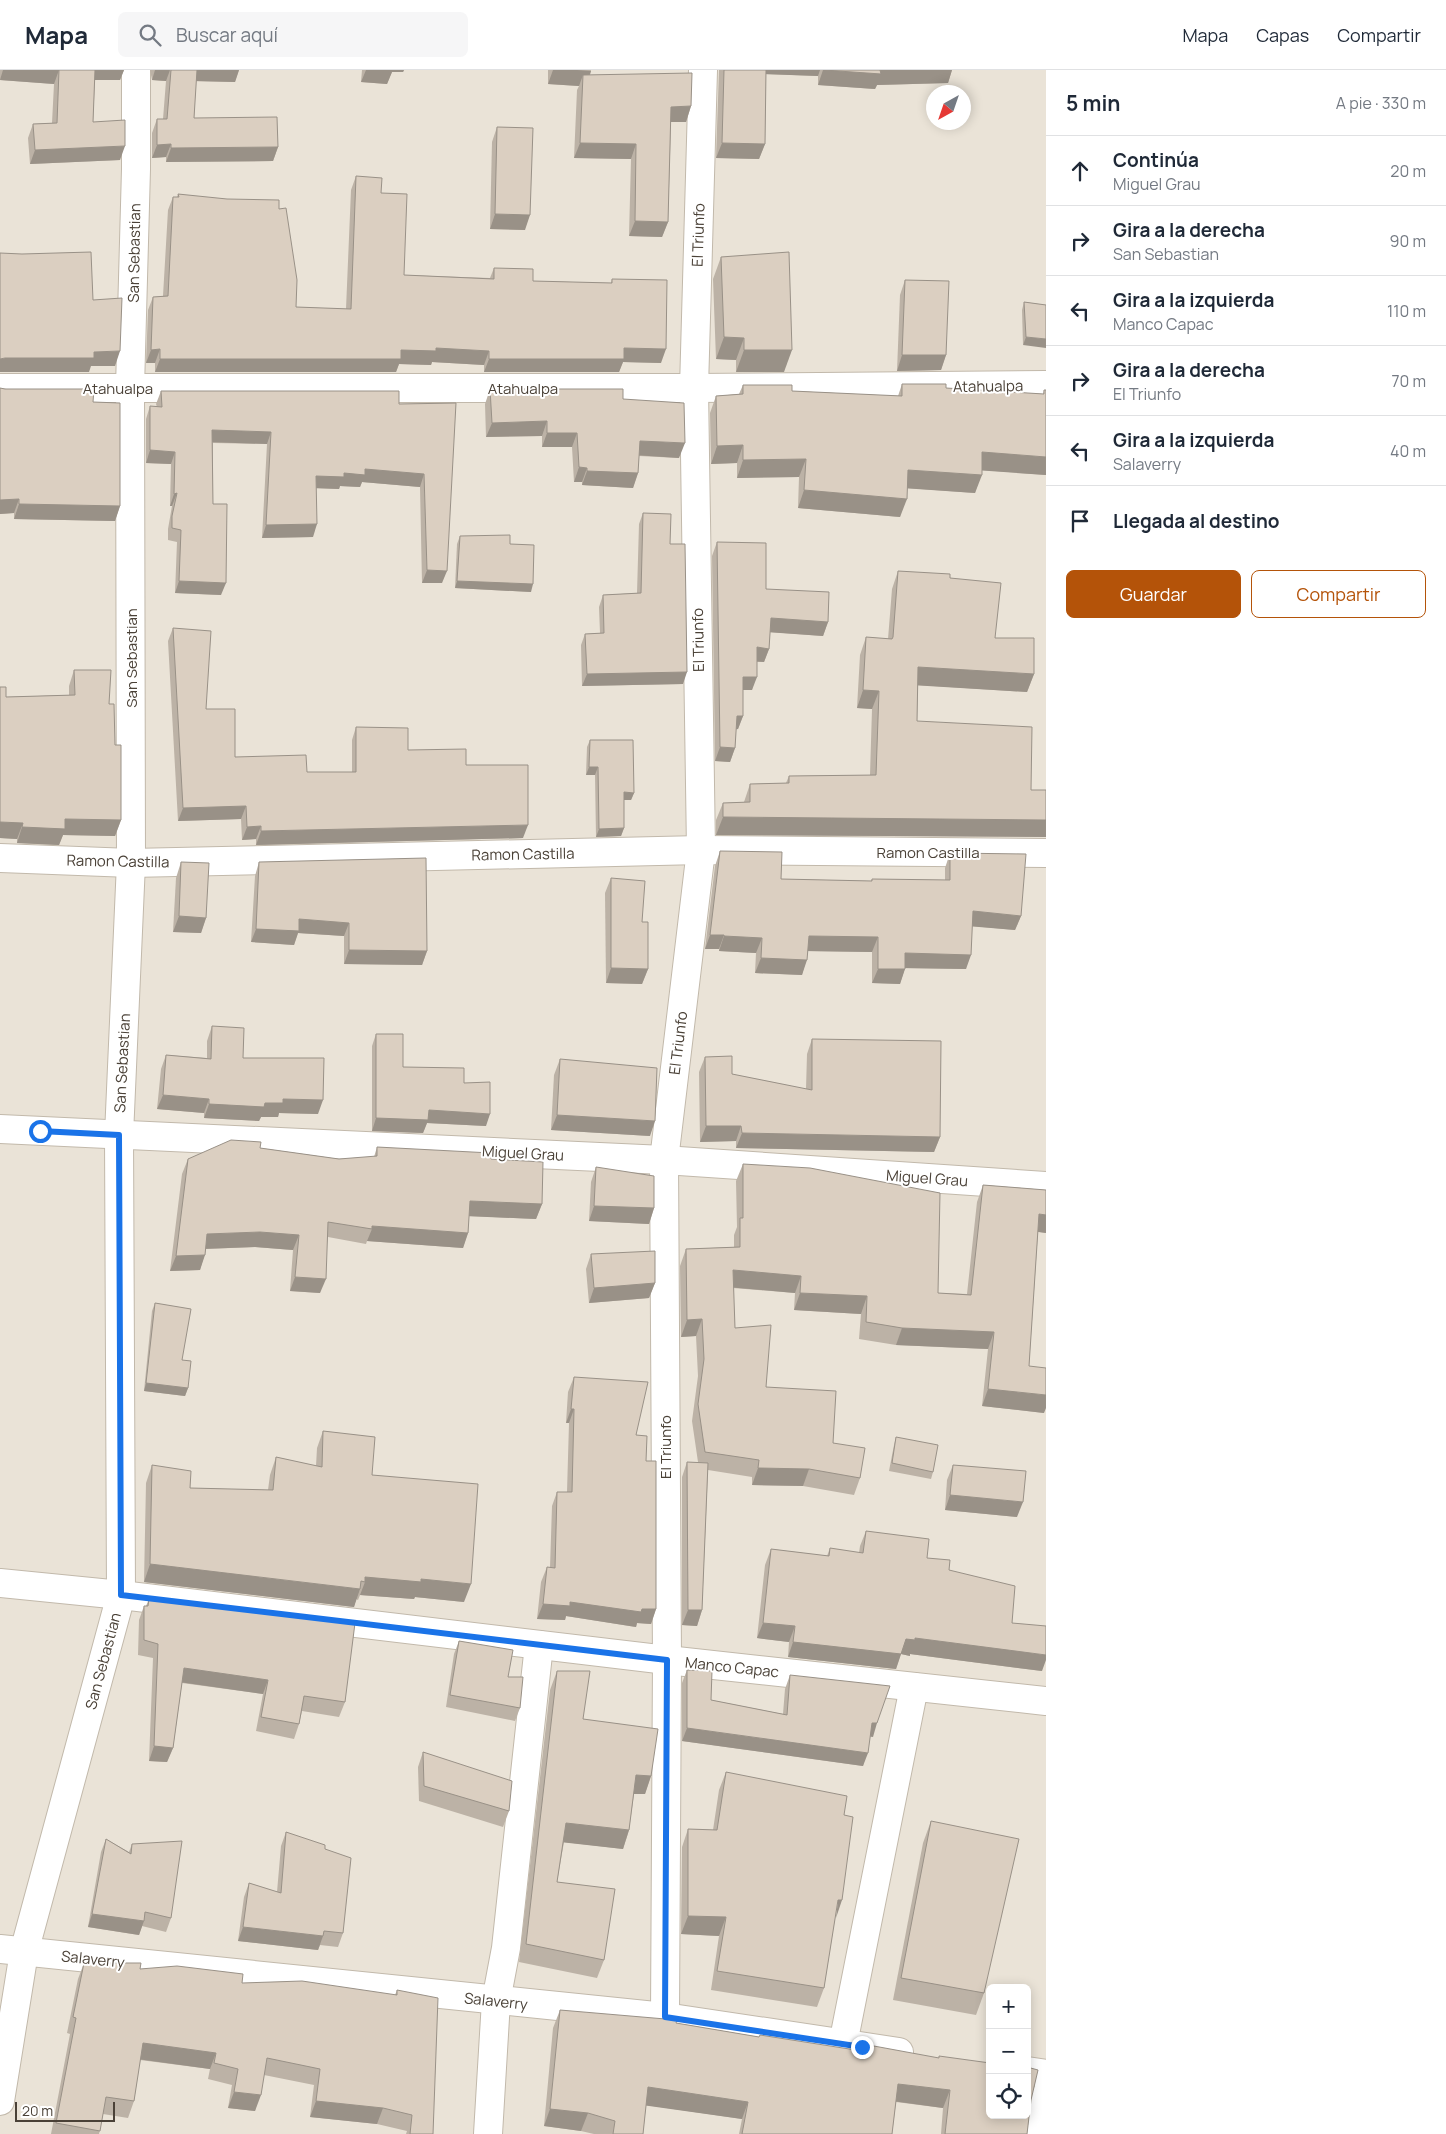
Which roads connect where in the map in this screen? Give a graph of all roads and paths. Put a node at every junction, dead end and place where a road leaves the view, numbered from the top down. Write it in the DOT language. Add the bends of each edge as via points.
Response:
graph roads {
  1 [pos="136,70"];
  2 [pos="702,70"];
  3 [pos="1046,385"];
  4 [pos="0,388"];
  5 [pos="130,388"];
  6 [pos="694,388"];
  7 [pos="702,850"];
  8 [pos="1046,852"];
  9 [pos="0,858"];
  10 [pos="131,863"];
  11 [pos="0,1129"];
  12 [pos="119,1135"];
  13 [pos="664,1160"];
  14 [pos="1046,1186"];
  15 [pos="0,1583"];
  16 [pos="121,1595"];
  17 [pos="538,1645"];
  18 [pos="667,1660"];
  19 [pos="914,1686"];
  20 [pos="1046,1701"];
  21 [pos="12,1951"];
  22 [pos="496,2001"];
  23 [pos="665,2017"];
  24 [pos="843,2044"];
  25 [pos="922,2056"];
  26 [pos="1031,2072"];
  27 [pos="1046,2074"];
  28 [pos="1046,2095"];
  29 [pos="0,2101"];
  30 [pos="488,2134"];
  31 [pos="1038,2134"];
  1 -- 5 [label="street, San Sebastian"];
  2 -- 6 [label="street, El Triunfo"];
  3 -- 6 [label="street, Atahualpa"];
  4 -- 5 [label="street, Atahualpa"];
  5 -- 6 [label="street, Atahualpa"];
  5 -- 10 [label="street, San Sebastian"];
  6 -- 7 [label="street, El Triunfo"];
  7 -- 8 [label="street, Ramon Castilla"];
  7 -- 10 [label="street, Ramon Castilla"];
  7 -- 13 [label="street, El Triunfo"];
  9 -- 10 [label="street, Ramon Castilla"];
  10 -- 12 [label="street, San Sebastian"];
  11 -- 12 [label="street, Miguel Grau"];
  12 -- 13 [label="street, Miguel Grau"];
  12 -- 16 [label="street, San Sebastian"];
  13 -- 14 [label="street, Miguel Grau"];
  13 -- 18 [label="street, El Triunfo"];
  15 -- 16 [label="street, Manco Capac"];
  16 -- 17 [label="street, Manco Capac"];
  16 -- 21 [label="street, San Sebastian"];
  17 -- 18 [label="street, Manco Capac"];
  17 -- 22 [label="street" via="506,1948"];
  18 -- 19 [label="street, Manco Capac"];
  18 -- 23 [label="street, El Triunfo"];
  19 -- 20 [label="street, Manco Capac"];
  19 -- 24 [label="street"];
  21 -- 22 [label="street, Salaverry"];
  21 -- 29 [label="street, San Sebastian"];
  22 -- 23 [label="street, Salaverry"];
  22 -- 30 [label="street"];
  23 -- 24 [label="street, Salaverry"];
  24 -- 25 [label="street, Salaverry"];
  26 -- 27 [label="street"];
  28 -- 31 [label="street"];
}
